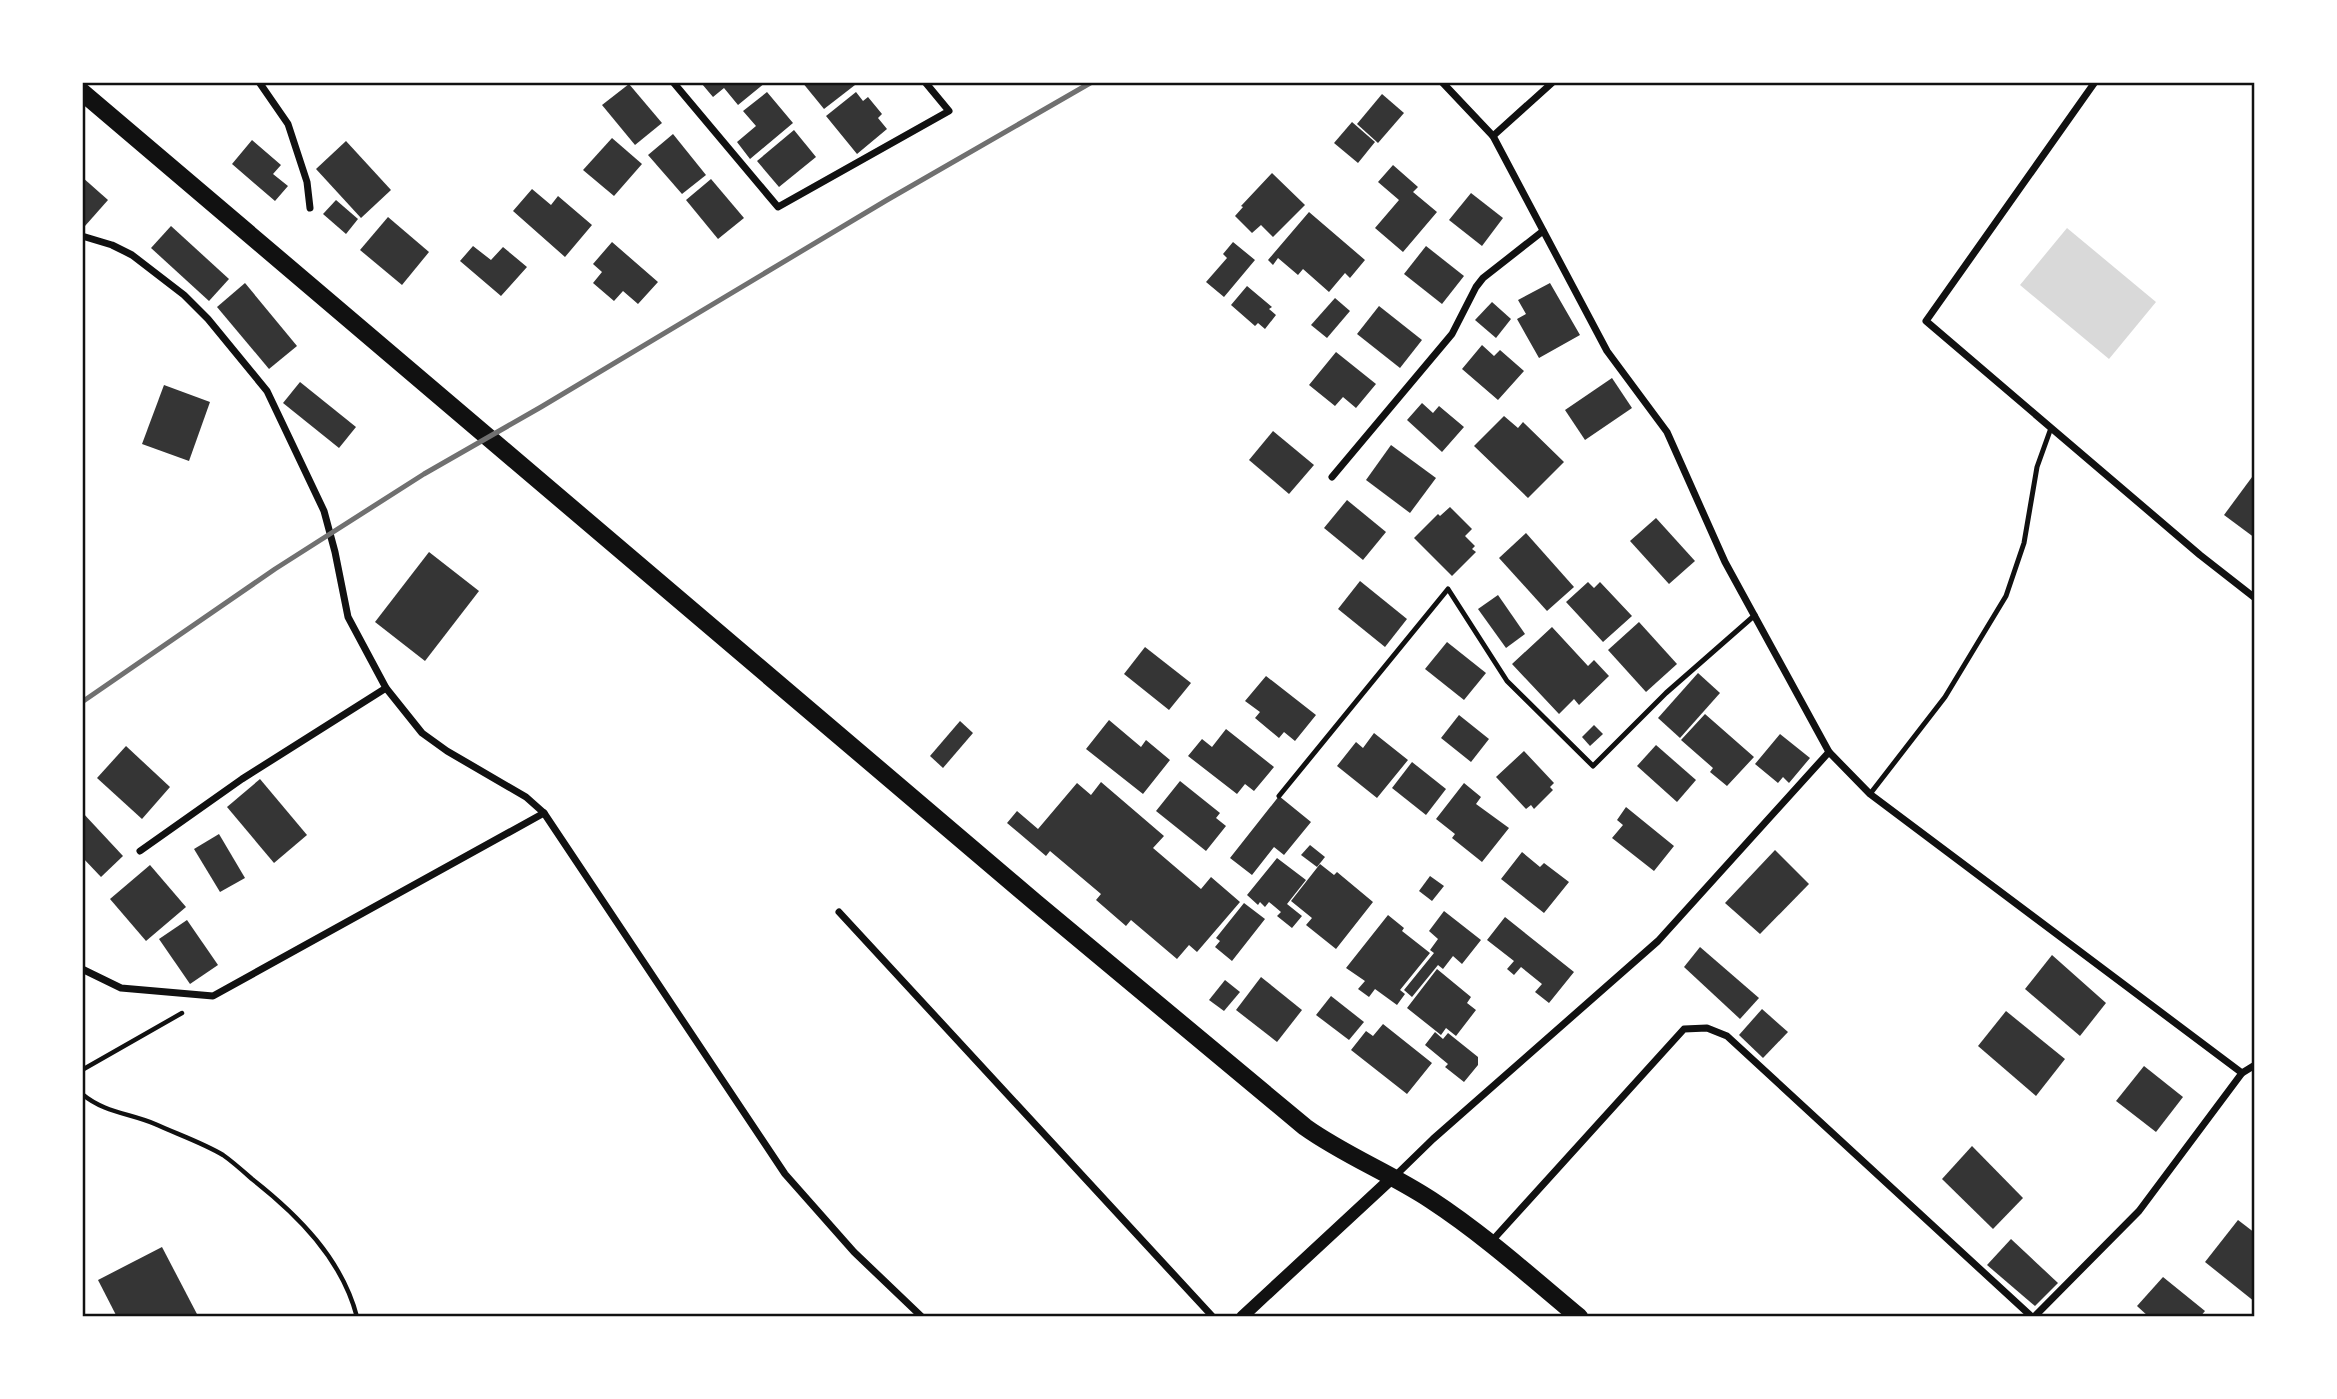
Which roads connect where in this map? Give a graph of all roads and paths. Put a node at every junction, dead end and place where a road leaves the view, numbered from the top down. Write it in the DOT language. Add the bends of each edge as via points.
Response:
graph roads {
  1 [pos="259,82"];
  2 [pos="673,82"];
  3 [pos="925,82"];
  4 [pos="1442,82"];
  5 [pos="1553,82"];
  6 [pos="2095,82"];
  7 [pos="82,92"];
  8 [pos="1493,136"];
  9 [pos="310,208"];
  10 [pos="1544,231"];
  11 [pos="82,236"];
  12 [pos="2051,428"];
  13 [pos="1332,477"];
  14 [pos="2255,597"];
  15 [pos="1755,615"];
  16 [pos="386,688"];
  17 [pos="1829,751"];
  18 [pos="1870,794"];
  19 [pos="1279,796"];
  20 [pos="544,813"];
  21 [pos="139,851"];
  22 [pos="839,912"];
  23 [pos="82,969"];
  24 [pos="213,996"];
  25 [pos="2255,1065"];
  26 [pos="82,1070"];
  27 [pos="2242,1073"];
  28 [pos="82,1094"];
  29 [pos="1393,1177"];
  30 [pos="1490,1243"];
  31 [pos="357,1317"];
  32 [pos="922,1317"];
  33 [pos="1213,1317"];
  34 [pos="1241,1317"];
  35 [pos="1579,1317"];
  36 [pos="2033,1317"];
  1 -- 9 [label="street" via="289,124"];
  2 -- 3 [label="street" via="778,207 949,111"];
  4 -- 8 [label="street"];
  5 -- 8 [label="street"];
  6 -- 12 [label="street" via="1926,321"];
  7 -- 29 [label="main road" via="1304,1127"];
  8 -- 10 [label="street"];
  10 -- 13 [label="street" via="1483,278 1452,334"];
  10 -- 15 [label="street" via="1607,351 1667,432"];
  11 -- 16 [label="street" via="132,255 184,295 267,391 324,511 348,617"];
  12 -- 14 [label="street"];
  12 -- 18 [label="lane" via="2037,467 2024,543 2006,596 1945,697"];
  15 -- 17 [label="street"];
  15 -- 19 [label="lane" via="1666,693 1593,766 1507,681 1448,589"];
  16 -- 20 [label="street" via="422,733 526,797"];
  16 -- 21 [label="street"];
  17 -- 18 [label="street"];
  17 -- 29 [label="street" via="1658,941"];
  18 -- 27 [label="street"];
  20 -- 24 [label="street"];
  20 -- 32 [label="street" via="785,1174 854,1252"];
  22 -- 33 [label="street"];
  23 -- 24 [label="street" via="121,988"];
  24 -- 26 [label="path"];
  25 -- 27 [label="street"];
  27 -- 36 [label="street" via="2139,1211"];
  28 -- 31 [label="path" via="96,1106 151,1122 223,1155 274,1195 310,1230 333,1262"];
  29 -- 30 [label="main road"];
  29 -- 34 [label="street"];
  30 -- 35 [label="main road"];
  30 -- 36 [label="street" via="1684,1029 1707,1028 1727,1036"];
}
